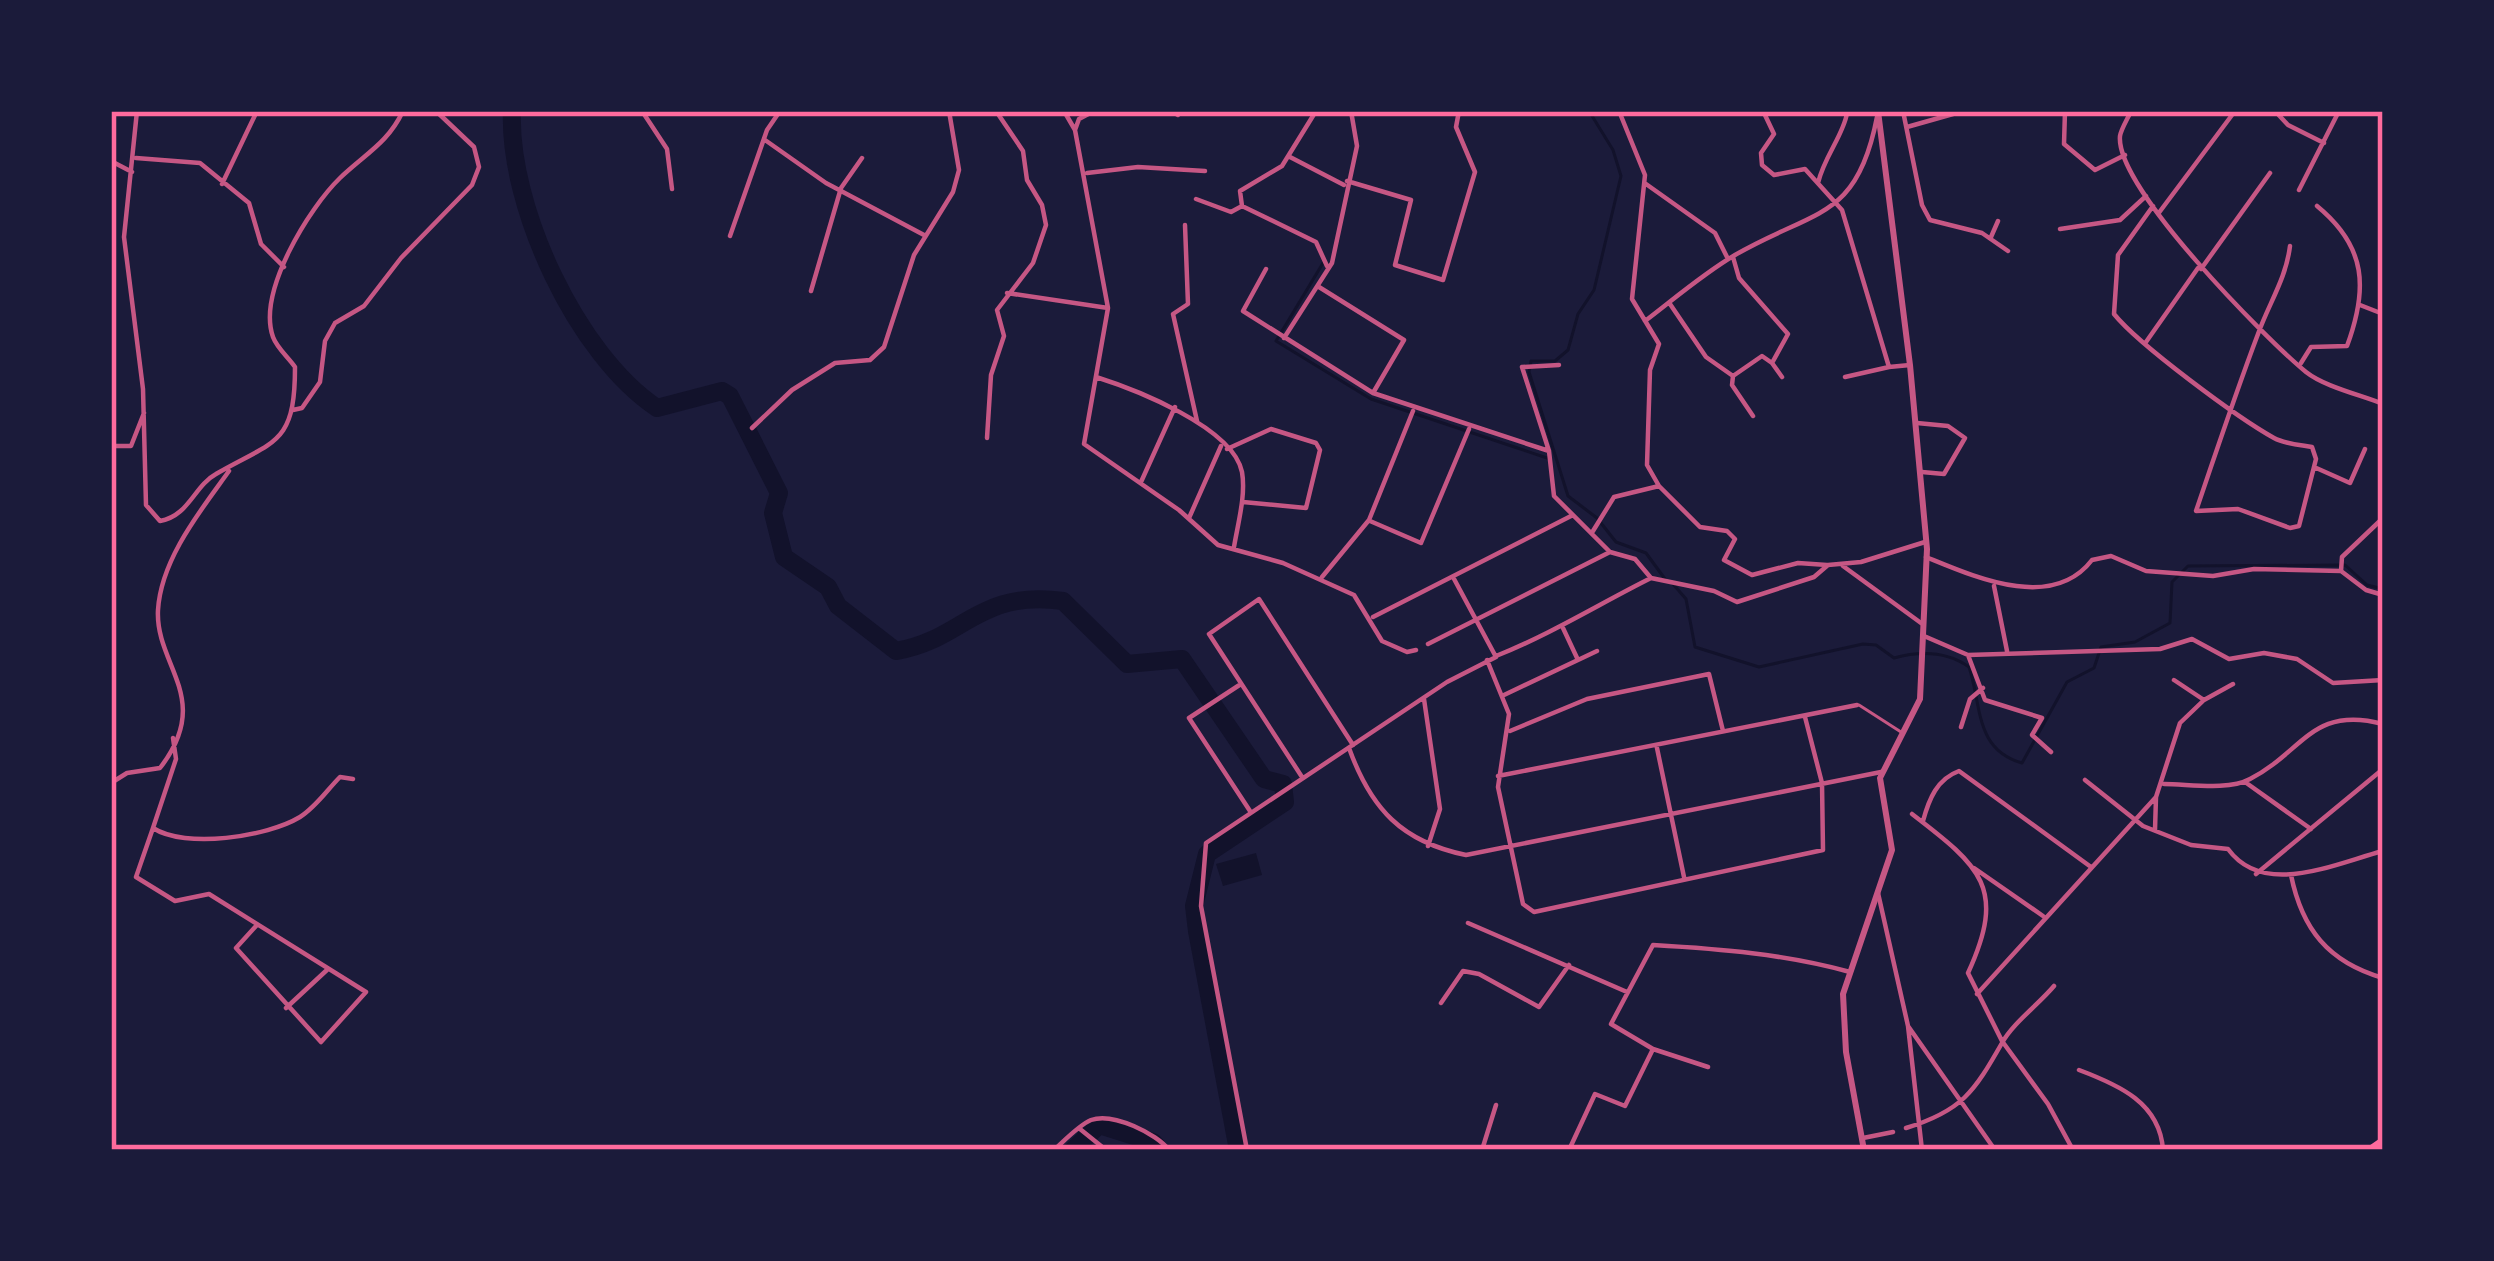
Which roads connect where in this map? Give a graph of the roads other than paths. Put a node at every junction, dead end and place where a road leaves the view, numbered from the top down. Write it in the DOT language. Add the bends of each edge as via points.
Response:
graph roads {
  1 [pos="137,111"];
  2 [pos="257,111"];
  3 [pos="403,111"];
  4 [pos="436,111"];
  5 [pos="642,111"];
  6 [pos="780,111"];
  7 [pos="949,111"];
  8 [pos="996,111"];
  9 [pos="1064,111"];
  10 [pos="1094,111"];
  11 [pos="1316,111"];
  12 [pos="1351,111"];
  13 [pos="1459,111"];
  14 [pos="1769,111"];
  15 [pos="1903,111"];
  16 [pos="2065,111"];
  17 [pos="2131,111"];
  18 [pos="2235,111"];
  19 [pos="2275,111"];
  20 [pos="2339,111"];
  21 [pos="1846,112"];
  22 [pos="1878,112"];
  23 [pos="1621,113"];
  24 [pos="1633,113"];
  25 [pos="1952,114"];
  26 [pos="1907,128"];
  27 [pos="1075,130"];
  28 [pos="765,140"];
  29 [pos="2324,143"];
  30 [pos="2125,155"];
  31 [pos="134,158"];
  32 [pos="862,158"];
  33 [pos="1290,158"];
  34 [pos="111,161"];
  35 [pos="1205,171"];
  36 [pos="132,172"];
  37 [pos="1087,173"];
  38 [pos="2270,173"];
  39 [pos="223,184"];
  40 [pos="1347,184"];
  41 [pos="1645,184"];
  42 [pos="1817,185"];
  43 [pos="841,188"];
  44 [pos="672,189"];
  45 [pos="2300,190"];
  46 [pos="2147,195"];
  47 [pos="1196,199"];
  48 [pos="1836,205"];
  49 [pos="1242,206"];
  50 [pos="2153,206"];
  51 [pos="2317,206"];
  52 [pos="2158,214"];
  53 [pos="1998,220"];
  54 [pos="1185,225"];
  55 [pos="2060,229"];
  56 [pos="730,236"];
  57 [pos="924,236"];
  58 [pos="1991,236"];
  59 [pos="2290,246"];
  60 [pos="2008,251"];
  61 [pos="1730,258"];
  62 [pos="1327,266"];
  63 [pos="284,267"];
  64 [pos="1265,268"];
  65 [pos="2200,268"];
  66 [pos="1318,287"];
  67 [pos="811,291"];
  68 [pos="1007,293"];
  69 [pos="1670,304"];
  70 [pos="2360,305"];
  71 [pos="1108,308"];
  72 [pos="2383,314"];
  73 [pos="1645,321"];
  74 [pos="2261,325"];
  75 [pos="1284,338"];
  76 [pos="2146,342"];
  77 [pos="1772,363"];
  78 [pos="2301,363"];
  79 [pos="1559,365"];
  80 [pos="1910,365"];
  81 [pos="1889,367"];
  82 [pos="1096,376"];
  83 [pos="1733,376"];
  84 [pos="1782,376"];
  85 [pos="1845,377"];
  86 [pos="1373,393"];
  87 [pos="2383,404"];
  88 [pos="2231,406"];
  89 [pos="1175,407"];
  90 [pos="293,410"];
  91 [pos="1413,411"];
  92 [pos="144,413"];
  93 [pos="1753,416"];
  94 [pos="1196,423"];
  95 [pos="1917,423"];
  96 [pos="752,428"];
  97 [pos="1469,429"];
  98 [pos="987,438"];
  99 [pos="111,446"];
  100 [pos="1224,447"];
  101 [pos="2365,449"];
  102 [pos="1549,452"];
  103 [pos="2314,467"];
  104 [pos="229,471"];
  105 [pos="1922,472"];
  106 [pos="1142,482"];
  107 [pos="1660,486"];
  108 [pos="1241,502"];
  109 [pos="1571,516"];
  110 [pos="1189,518"];
  111 [pos="2383,518"];
  112 [pos="1369,520"];
  113 [pos="1594,531"];
  114 [pos="1925,542"];
  115 [pos="1234,547"];
  116 [pos="1610,552"];
  117 [pos="1926,557"];
  118 [pos="1828,565"];
  119 [pos="1844,566"];
  120 [pos="2341,571"];
  121 [pos="1453,577"];
  122 [pos="1321,578"];
  123 [pos="1652,578"];
  124 [pos="1994,584"];
  125 [pos="2383,596"];
  126 [pos="1371,618"];
  127 [pos="1477,619"];
  128 [pos="1925,625"];
  129 [pos="1563,628"];
  130 [pos="1924,636"];
  131 [pos="1428,644"];
  132 [pos="1416,650"];
  133 [pos="1597,651"];
  134 [pos="2007,651"];
  135 [pos="1968,655"];
  136 [pos="1496,656"];
  137 [pos="1578,660"];
  138 [pos="1487,661"];
  139 [pos="2174,680"];
  140 [pos="2383,680"];
  141 [pos="1240,684"];
  142 [pos="2233,684"];
  143 [pos="1982,688"];
  144 [pos="1503,695"];
  145 [pos="1424,698"];
  146 [pos="2204,700"];
  147 [pos="1857,705"];
  148 [pos="1805,717"];
  149 [pos="2383,724"];
  150 [pos="1961,727"];
  151 [pos="1510,731"];
  152 [pos="1723,731"];
  153 [pos="1903,733"];
  154 [pos="173,738"];
  155 [pos="1351,746"];
  156 [pos="1657,748"];
  157 [pos="2051,752"];
  158 [pos="2383,770"];
  159 [pos="1881,772"];
  160 [pos="1498,776"];
  161 [pos="1302,777"];
  162 [pos="352,779"];
  163 [pos="2085,780"];
  164 [pos="2246,782"];
  165 [pos="111,783"];
  166 [pos="1822,783"];
  167 [pos="2164,784"];
  168 [pos="2156,797"];
  169 [pos="1250,811"];
  170 [pos="1674,814"];
  171 [pos="1912,814"];
  172 [pos="2132,819"];
  173 [pos="1923,822"];
  174 [pos="153,829"];
  175 [pos="2311,829"];
  176 [pos="2156,830"];
  177 [pos="1428,846"];
  178 [pos="1510,847"];
  179 [pos="2383,851"];
  180 [pos="1970,865"];
  181 [pos="2090,867"];
  182 [pos="2256,874"];
  183 [pos="2291,875"];
  184 [pos="1685,879"];
  185 [pos="1878,893"];
  186 [pos="2043,916"];
  187 [pos="1468,922"];
  188 [pos="256,926"];
  189 [pos="1569,965"];
  190 [pos="328,969"];
  191 [pos="1850,972"];
  192 [pos="2383,978"];
  193 [pos="2054,986"];
  194 [pos="1627,992"];
  195 [pos="1977,994"];
  196 [pos="1441,1004"];
  197 [pos="286,1008"];
  198 [pos="1908,1026"];
  199 [pos="2002,1041"];
  200 [pos="1653,1049"];
  201 [pos="1708,1067"];
  202 [pos="2079,1070"];
  203 [pos="1964,1101"];
  204 [pos="1496,1105"];
  205 [pos="1916,1125"];
  206 [pos="1906,1128"];
  207 [pos="1080,1129"];
  208 [pos="1893,1132"];
  209 [pos="1862,1139"];
  210 [pos="2383,1141"];
  211 [pos="1054,1150"];
  212 [pos="1106,1150"];
  213 [pos="1169,1150"];
  214 [pos="1247,1150"];
  215 [pos="1482,1150"];
  216 [pos="1569,1150"];
  217 [pos="1864,1150"];
  218 [pos="1922,1150"];
  219 [pos="1995,1150"];
  220 [pos="2073,1150"];
  221 [pos="2163,1150"];
  222 [pos="2371,1150"];
  1 -- 31 [label="street"];
  2 -- 39 [label="street"];
  3 -- 63 [label="street" via="388,140 316,204"];
  4 -- 90 [label="street" via="474,147 479,167 472,185 364,306 335,323 320,382"];
  5 -- 44 [label="street" via="667,149"];
  6 -- 28 [label="street"];
  7 -- 57 [label="street" via="959,170"];
  8 -- 68 [label="street" via="1023,151 1046,225 1033,263"];
  9 -- 27 [label="street"];
  10 -- 27 [label="street"];
  11 -- 33 [label="street"];
  12 -- 40 [label="street" via="1357,146"];
  13 -- 40 [label="street" via="1456,127 1475,172 1443,280 1395,265 1411,200"];
  14 -- 42 [label="street" via="1774,134 1762,165 1774,176 1805,169"];
  15 -- 26 [label="street"];
  16 -- 30 [label="street" via="2064,145 2095,170"];
  17 -- 30 [label="street" via="2120,138"];
  18 -- 52 [label="street"];
  19 -- 29 [label="street"];
  20 -- 29 [label="street"];
  21 -- 42 [label="street"];
  22 -- 48 [label="street" via="1869,158"];
  22 -- 80 [label="street"];
  23 -- 24 [label="street"];
  23 -- 41 [label="street"];
  25 -- 26 [label="street"];
  26 -- 58 [label="street" via="1930,220"];
  27 -- 37 [label="street"];
  28 -- 43 [label="street"];
  28 -- 56 [label="street"];
  29 -- 45 [label="street"];
  30 -- 46 [label="street"];
  31 -- 36 [label="street"];
  31 -- 39 [label="street" via="194,160"];
  32 -- 43 [label="street"];
  33 -- 40 [label="street"];
  33 -- 49 [label="street" via="1240,191"];
  34 -- 36 [label="street"];
  35 -- 37 [label="street"];
  36 -- 92 [label="street" via="124,237"];
  37 -- 71 [label="street"];
  38 -- 65 [label="street"];
  39 -- 63 [label="street" via="249,203 261,244"];
  40 -- 62 [label="street"];
  41 -- 61 [label="street" via="1714,233"];
  41 -- 73 [label="street" via="1631,293"];
  42 -- 48 [label="street"];
  43 -- 57 [label="street"];
  43 -- 67 [label="street"];
  46 -- 50 [label="street"];
  46 -- 55 [label="street" via="2120,220"];
  47 -- 49 [label="street" via="1231,212"];
  48 -- 61 [label="street"];
  48 -- 81 [label="street"];
  49 -- 62 [label="street" via="1316,242"];
  50 -- 52 [label="street"];
  50 -- 76 [label="street" via="2118,255 2114,314"];
  51 -- 70 [label="street" via="2357,260"];
  52 -- 65 [label="street"];
  53 -- 58 [label="street"];
  54 -- 94 [label="street" via="1188,304 1173,314"];
  57 -- 96 [label="street" via="878,354 835,363"];
  58 -- 60 [label="street"];
  59 -- 74 [label="street"];
  61 -- 69 [label="street"];
  61 -- 77 [label="street" via="1787,334"];
  62 -- 66 [label="street"];
  63 -- 90 [label="street" via="269,317 276,344 295,367"];
  64 -- 75 [label="street" via="1242,307"];
  65 -- 74 [label="street"];
  65 -- 76 [label="street"];
  66 -- 75 [label="street"];
  66 -- 86 [label="street" via="1404,340"];
  68 -- 71 [label="street"];
  68 -- 98 [label="street" via="998,310 1004,336 991,375"];
  69 -- 73 [label="street"];
  69 -- 83 [label="street" via="1706,357"];
  70 -- 72 [label="street"];
  70 -- 78 [label="street" via="2347,346 2311,347"];
  71 -- 82 [label="street"];
  73 -- 107 [label="street" via="1659,344 1649,370 1646,457"];
  74 -- 78 [label="street"];
  74 -- 88 [label="street"];
  75 -- 86 [label="street"];
  76 -- 88 [label="street"];
  77 -- 83 [label="street" via="1762,356"];
  77 -- 84 [label="street"];
  78 -- 87 [label="street"];
  79 -- 102 [label="street" via="1522,367"];
  80 -- 81 [label="street"];
  80 -- 95 [label="street"];
  81 -- 85 [label="street"];
  82 -- 89 [label="street"];
  82 -- 106 [label="street" via="1084,444"];
  83 -- 93 [label="street"];
  86 -- 91 [label="street"];
  88 -- 103 [label="street" via="2277,440 2312,447"];
  88 -- 103 [label="street" via="2196,511 2238,508 2299,526"];
  89 -- 94 [label="street"];
  89 -- 106 [label="street"];
  90 -- 104 [label="street" via="278,443"];
  91 -- 97 [label="street"];
  91 -- 112 [label="street"];
  92 -- 99 [label="street" via="131,446"];
  92 -- 104 [label="street" via="146,505 155,518 178,514 210,478"];
  94 -- 100 [label="street"];
  95 -- 105 [label="street"];
  95 -- 105 [label="street" via="1948,426 1965,438 1944,474"];
  97 -- 102 [label="street"];
  97 -- 112 [label="street" via="1421,543"];
  100 -- 108 [label="street" via="1240,465"];
  100 -- 108 [label="street" via="1271,429 1320,449 1306,508"];
  100 -- 110 [label="street"];
  101 -- 103 [label="street" via="2350,484"];
  102 -- 109 [label="street" via="1554,496"];
  104 -- 154 [label="street" via="176,554 158,606 183,698"];
  105 -- 114 [label="street"];
  106 -- 110 [label="street"];
  107 -- 113 [label="street" via="1613,497"];
  107 -- 118 [label="street" via="1700,526 1735,538 1724,560 1752,575 1798,562"];
  108 -- 115 [label="street"];
  109 -- 113 [label="street"];
  109 -- 121 [label="street"];
  110 -- 115 [label="street" via="1211,540"];
  111 -- 120 [label="street" via="2342,556"];
  112 -- 122 [label="street"];
  113 -- 116 [label="street"];
  114 -- 117 [label="street"];
  114 -- 119 [label="street"];
  115 -- 122 [label="street"];
  116 -- 123 [label="street" via="1635,560"];
  116 -- 127 [label="street"];
  117 -- 124 [label="street"];
  117 -- 128 [label="street"];
  118 -- 119 [label="street"];
  118 -- 123 [label="street" via="1737,602"];
  119 -- 128 [label="street"];
  120 -- 124 [label="street" via="2213,576 2146,571 2111,556 2055,583"];
  120 -- 125 [label="street"];
  121 -- 126 [label="street"];
  121 -- 127 [label="street"];
  122 -- 126 [label="street" via="1354,595"];
  123 -- 129 [label="street"];
  124 -- 134 [label="street"];
  126 -- 132 [label="street" via="1390,646"];
  127 -- 131 [label="street"];
  127 -- 136 [label="street"];
  128 -- 130 [label="street"];
  129 -- 136 [label="street"];
  129 -- 137 [label="street"];
  130 -- 135 [label="street"];
  130 -- 153 [label="street" via="1919,701"];
  133 -- 137 [label="street"];
  134 -- 135 [label="street"];
  134 -- 140 [label="street" via="2159,649 2192,639 2229,658 2297,659 2333,683"];
  135 -- 143 [label="street"];
  136 -- 138 [label="street"];
  137 -- 144 [label="street"];
  138 -- 144 [label="street"];
  138 -- 145 [label="street"];
  139 -- 146 [label="street"];
  141 -- 155 [label="street" via="1209,634 1259,599"];
  141 -- 161 [label="street"];
  141 -- 169 [label="street" via="1189,718"];
  142 -- 146 [label="street"];
  143 -- 150 [label="street"];
  143 -- 157 [label="street" via="1985,700 2042,718 2032,735"];
  144 -- 151 [label="street"];
  145 -- 155 [label="street"];
  145 -- 177 [label="street" via="1440,809"];
  146 -- 167 [label="street" via="2180,724"];
  147 -- 148 [label="street"];
  147 -- 153 [label="street"];
  148 -- 152 [label="street"];
  148 -- 166 [label="street"];
  149 -- 164 [label="street" via="2326,723"];
  151 -- 152 [label="street" via="1587,699 1709,674"];
  151 -- 160 [label="street"];
  152 -- 156 [label="street"];
  153 -- 159 [label="street"];
  154 -- 165 [label="street" via="160,768"];
  154 -- 174 [label="street" via="176,759"];
  155 -- 161 [label="street"];
  155 -- 177 [label="street" via="1379,810"];
  156 -- 160 [label="street"];
  156 -- 170 [label="street"];
  158 -- 175 [label="street"];
  159 -- 166 [label="street"];
  159 -- 185 [label="street" via="1893,841"];
  160 -- 178 [label="street"];
  161 -- 169 [label="street"];
  162 -- 174 [label="street" via="340,777 281,826 216,840 175,839"];
  163 -- 172 [label="street"];
  164 -- 167 [label="street"];
  164 -- 175 [label="street"];
  166 -- 170 [label="street"];
  166 -- 184 [label="street" via="1823,850"];
  167 -- 168 [label="street"];
  168 -- 172 [label="street"];
  168 -- 176 [label="street"];
  169 -- 214 [label="street" via="1206,843 1201,906"];
  170 -- 178 [label="street"];
  170 -- 184 [label="street"];
  171 -- 173 [label="street"];
  172 -- 176 [label="street"];
  172 -- 181 [label="street"];
  173 -- 180 [label="street"];
  173 -- 181 [label="street" via="1929,800 1959,771"];
  174 -- 188 [label="street" via="136,877 175,901 209,894"];
  175 -- 182 [label="street"];
  176 -- 182 [label="street" via="2228,849"];
  177 -- 178 [label="street" via="1466,855"];
  178 -- 184 [label="street" via="1523,904 1534,912"];
  179 -- 183 [label="street"];
  180 -- 186 [label="street"];
  180 -- 195 [label="street" via="1988,911 1968,973"];
  181 -- 186 [label="street"];
  182 -- 183 [label="street"];
  183 -- 192 [label="street" via="2310,933"];
  185 -- 191 [label="street"];
  185 -- 198 [label="street"];
  186 -- 195 [label="street"];
  187 -- 189 [label="street"];
  188 -- 190 [label="street"];
  188 -- 197 [label="street" via="236,948"];
  189 -- 194 [label="street"];
  189 -- 196 [label="street" via="1539,1007 1463,971"];
  190 -- 197 [label="street"];
  190 -- 197 [label="street" via="366,992 321,1042"];
  191 -- 194 [label="street" via="1751,949 1732,955 1653,945"];
  191 -- 209 [label="street" via="1842,1014"];
  193 -- 199 [label="street"];
  194 -- 200 [label="street" via="1611,1024"];
  195 -- 199 [label="street"];
  198 -- 203 [label="street"];
  198 -- 205 [label="street"];
  199 -- 203 [label="street"];
  199 -- 220 [label="street"];
  200 -- 201 [label="street"];
  200 -- 216 [label="street" via="1625,1106 1595,1094"];
  202 -- 221 [label="street" via="2141,1100 2154,1114"];
  203 -- 205 [label="street" via="1942,1119"];
  203 -- 219 [label="street"];
  204 -- 215 [label="street"];
  205 -- 206 [label="street"];
  205 -- 218 [label="street"];
  207 -- 211 [label="street"];
  207 -- 212 [label="street"];
  207 -- 213 [label="street" via="1104,1118 1150,1133"];
  208 -- 209 [label="street"];
  209 -- 217 [label="street"];
  210 -- 222 [label="highway"];
}
